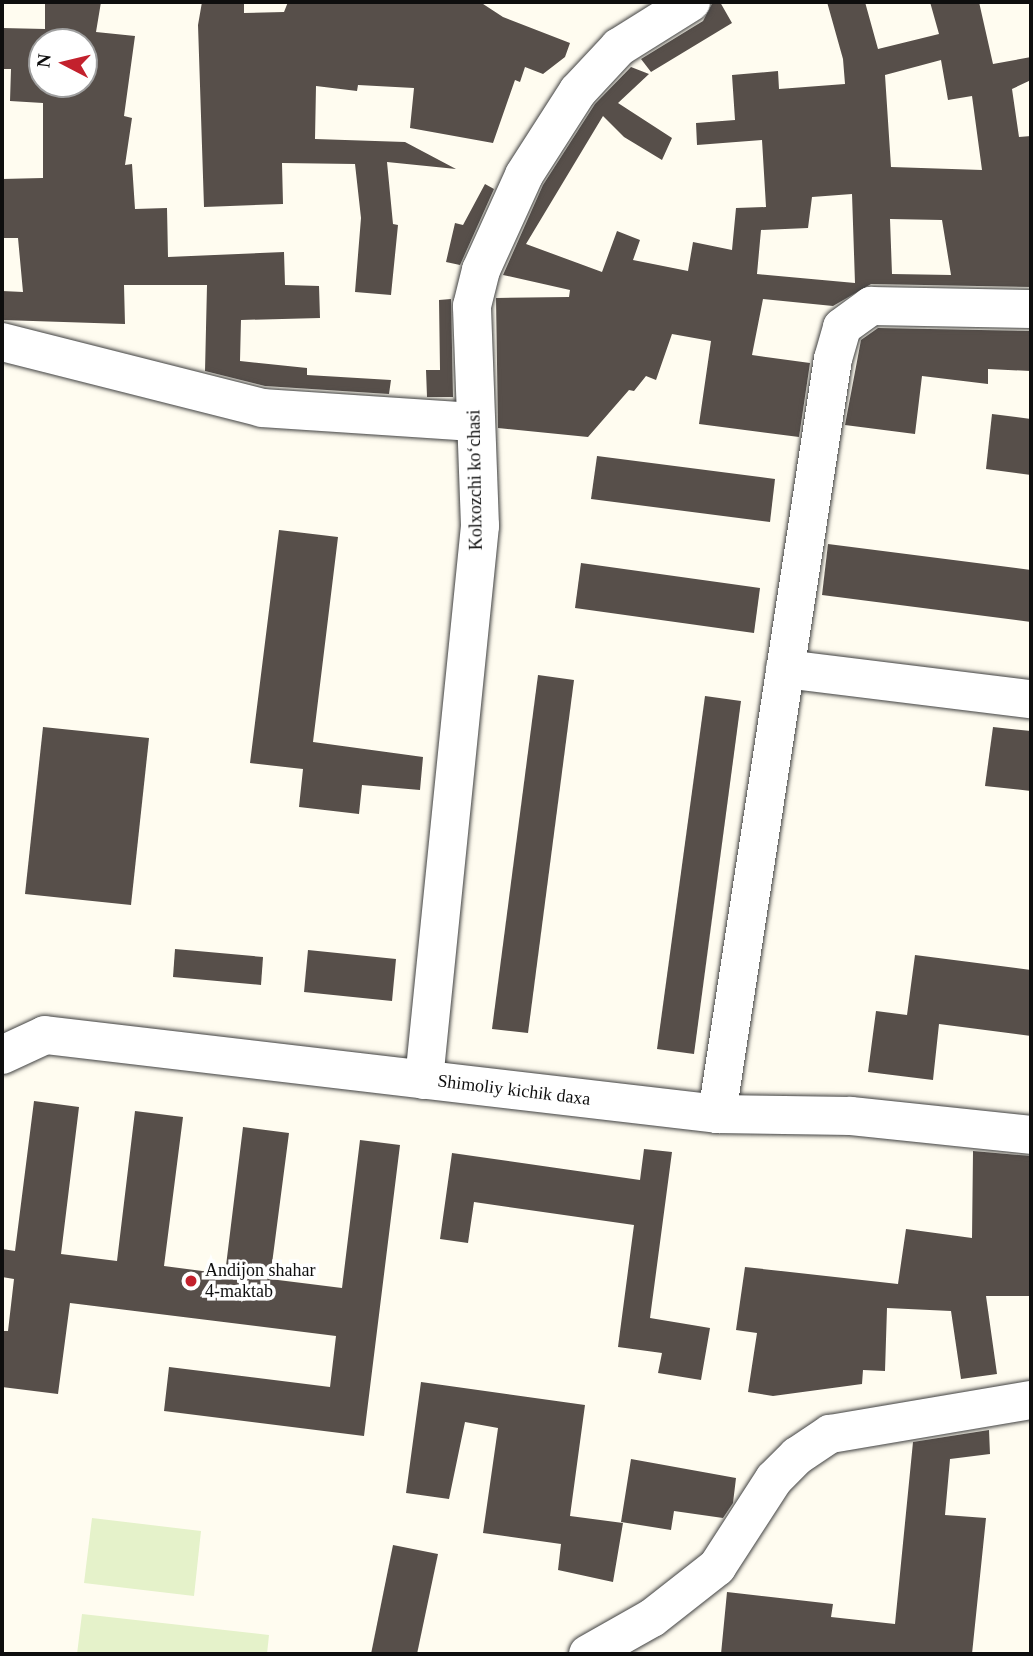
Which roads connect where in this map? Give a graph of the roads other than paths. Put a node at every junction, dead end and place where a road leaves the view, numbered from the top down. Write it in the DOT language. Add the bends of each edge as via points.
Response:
graph roads {
  1 [pos="691,2"];
  2 [pos="1031,309"];
  3 [pos="2,342"];
  4 [pos="474,422"];
  5 [pos="785,669"];
  6 [pos="1031,699"];
  7 [pos="2,1055"];
  8 [pos="424,1080"];
  9 [pos="717,1114"];
  10 [pos="1031,1135"];
  11 [pos="1031,1400"];
  12 [pos="588,1654"];
  1 -- 4 [label="street, Kolxozchi koʻchasi" via="619,47 578,91 524,175 481,270 472,306"];
  2 -- 5 [label="street" via="871,306 842,327 833,359"];
  3 -- 4 [label="street" via="262,408"];
  4 -- 8 [label="street, Kolxozchi koʻchasi" via="480,526"];
  5 -- 6 [label="street"];
  5 -- 9 [label="street"];
  7 -- 8 [label="street, Shimoliy kichik daxa" via="45,1035"];
  8 -- 9 [label="street, Shimoliy kichik daxa"];
  9 -- 10 [label="street, Shimoliy kichik daxa" via="851,1116"];
  11 -- 12 [label="street" via="830,1434 797,1456 774,1479 717,1567 652,1618"];
}
